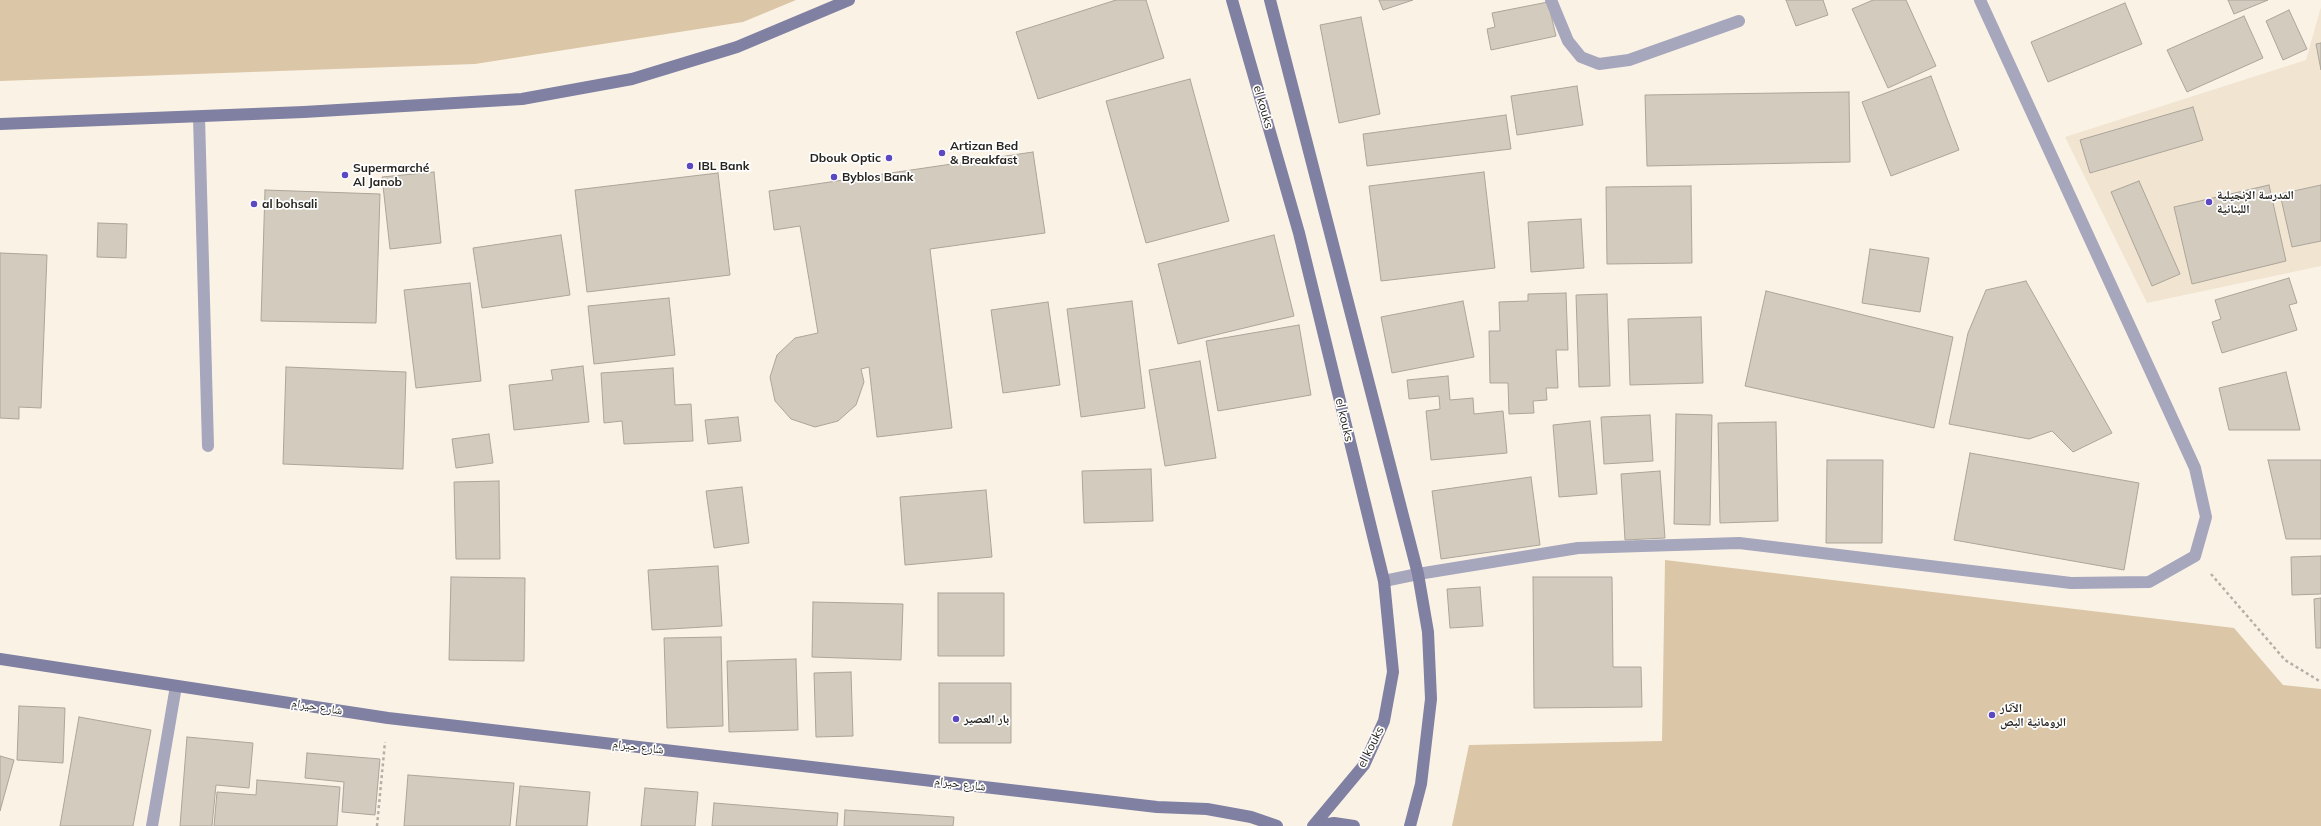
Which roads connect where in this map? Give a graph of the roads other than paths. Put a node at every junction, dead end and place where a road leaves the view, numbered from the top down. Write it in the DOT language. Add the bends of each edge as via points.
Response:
graph roads {
  1 [pos="849,0"];
  2 [pos="1232,0"];
  3 [pos="1270,0"];
  4 [pos="1552,0"];
  5 [pos="1980,0"];
  6 [pos="1739,21"];
  7 [pos="199,117"];
  8 [pos="0,124"];
  9 [pos="208,446"];
  10 [pos="1418,574"];
  11 [pos="1384,581"];
  12 [pos="0,659"];
  13 [pos="176,686"];
  14 [pos="152,826"];
  15 [pos="1277,826"];
  16 [pos="1313,826"];
  17 [pos="1316,826"];
  18 [pos="1354,826"];
  19 [pos="1410,826"];
  1 -- 7 [label="main road" via="737,47 632,79 529,98"];
  2 -- 11 [label="main road, el kouks" via="1299,233"];
  3 -- 10 [label="main road"];
  4 -- 6 [label="street" via="1568,41 1581,57 1599,64 1629,60"];
  5 -- 10 [label="street" via="2195,468 2206,517 2195,556 2148,582 2071,583 1739,543 1578,548"];
  7 -- 8 [label="main road"];
  7 -- 9 [label="street"];
  10 -- 11 [label="street"];
  10 -- 19 [label="main road" via="1428,632 1431,699 1421,784"];
  11 -- 16 [label="main road, el kouks" via="1393,672 1384,721 1364,765"];
  12 -- 13 [label="main road, شارع حيرام"];
  13 -- 14 [label="street"];
  13 -- 15 [label="main road, شارع حيرام" via="388,718 1157,807 1207,809 1251,817"];
  17 -- 18 [label="main road" via="1334,823"];
}
